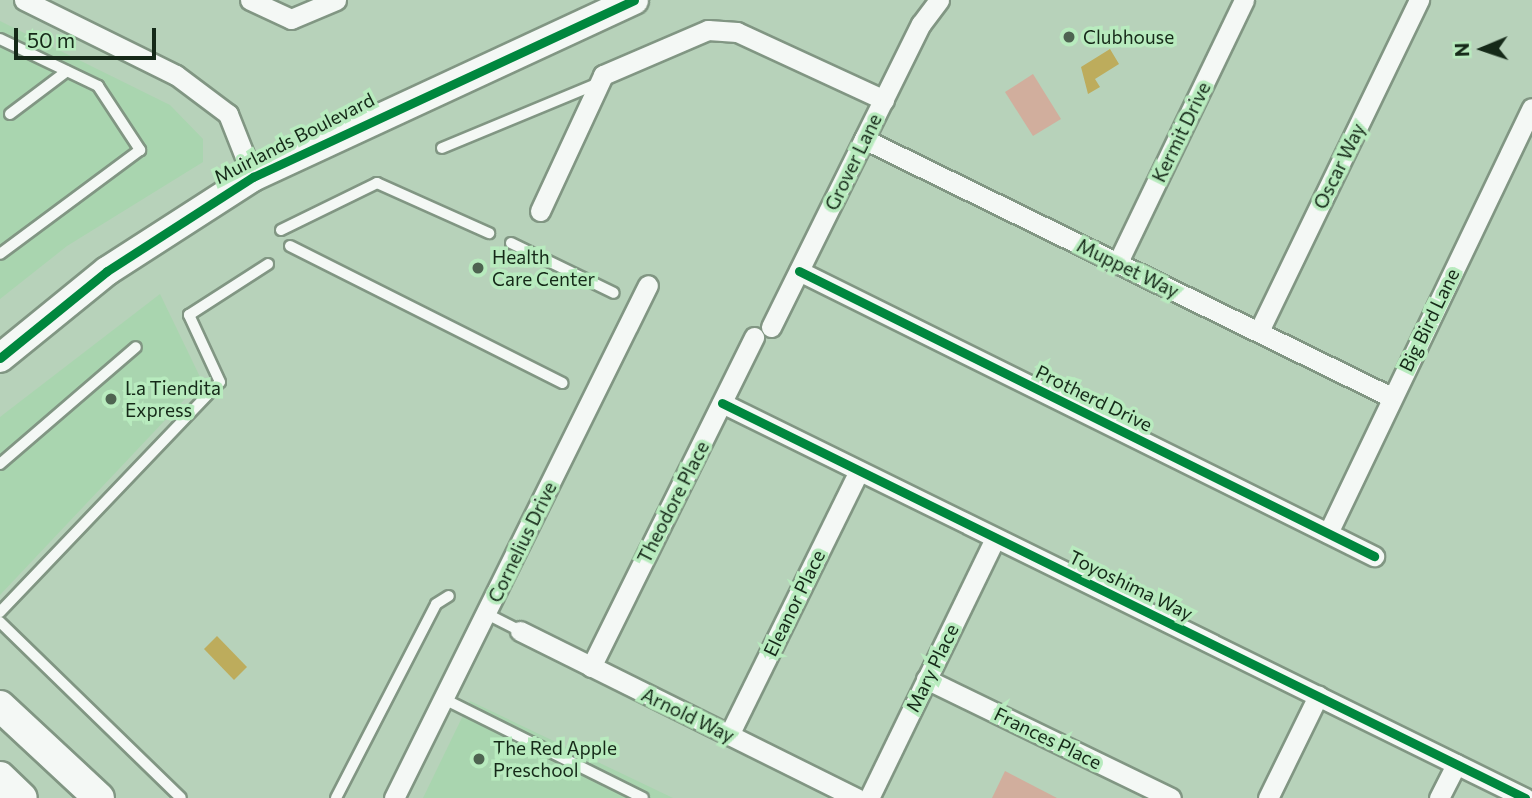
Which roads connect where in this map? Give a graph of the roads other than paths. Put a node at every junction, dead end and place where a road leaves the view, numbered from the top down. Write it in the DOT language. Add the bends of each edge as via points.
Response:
graph roads {
  1 [pos="24,0"];
  2 [pos="250,0"];
  3 [pos="336,0"];
  4 [pos="634,0"];
  5 [pos="939,0"];
  6 [pos="1244,0"];
  7 [pos="1419,0"];
  8 [pos="0,39"];
  9 [pos="67,71"];
  10 [pos="599,83"];
  11 [pos="884,100"];
  12 [pos="1532,107"];
  13 [pos="10,114"];
  14 [pos="864,139"];
  15 [pos="442,148"];
  16 [pos="253,177"];
  17 [pos="540,211"];
  18 [pos="281,230"];
  19 [pos="489,233"];
  20 [pos="511,243"];
  21 [pos="290,246"];
  22 [pos="2,249"];
  23 [pos="268,264"];
  24 [pos="1118,264"];
  25 [pos="799,271"];
  26 [pos="648,285"];
  27 [pos="614,293"];
  28 [pos="1259,331"];
  29 [pos="762,332"];
  30 [pos="136,347"];
  31 [pos="0,358"];
  32 [pos="562,383"];
  33 [pos="1391,397"];
  34 [pos="722,403"];
  35 [pos="0,464"];
  36 [pos="859,471"];
  37 [pos="1328,533"];
  38 [pos="995,538"];
  39 [pos="1374,556"];
  40 [pos="449,596"];
  41 [pos="0,612"];
  42 [pos="487,614"];
  43 [pos="0,622"];
  44 [pos="520,631"];
  45 [pos="591,667"];
  46 [pos="926,679"];
  47 [pos="1318,696"];
  48 [pos="444,699"];
  49 [pos="0,706"];
  50 [pos="729,735"];
  51 [pos="1456,764"];
  52 [pos="0,777"];
  53 [pos="22,798"];
  54 [pos="99,798"];
  55 [pos="181,798"];
  56 [pos="336,798"];
  57 [pos="394,798"];
  58 [pos="643,798"];
  59 [pos="856,798"];
  60 [pos="869,798"];
  61 [pos="1171,798"];
  62 [pos="1268,798"];
  63 [pos="1439,798"];
  64 [pos="1525,798"];
  1 -- 16 [label="street" via="176,75 228,114"];
  2 -- 3 [label="street" via="291,19"];
  4 -- 16 [label="main road, Muirlands Boulevard"];
  5 -- 11 [label="street, Grover Lane"];
  6 -- 24 [label="street, Kermit Drive"];
  7 -- 28 [label="street, Oscar Way"];
  8 -- 9 [label="lane"];
  9 -- 13 [label="lane"];
  9 -- 22 [label="lane" via="99,86 140,150"];
  10 -- 11 [label="street" via="603,75 722,28"];
  10 -- 15 [label="lane"];
  10 -- 17 [label="street"];
  11 -- 14 [label="street, Grover Lane"];
  12 -- 33 [label="street, Big Bird Lane"];
  14 -- 24 [label="street, Muppet Way"];
  14 -- 25 [label="street, Grover Lane"];
  16 -- 31 [label="main road, Muirlands Boulevard" via="107,271"];
  18 -- 19 [label="lane" via="377,183"];
  20 -- 27 [label="lane"];
  21 -- 32 [label="lane"];
  23 -- 41 [label="lane" via="189,315 220,382"];
  24 -- 28 [label="street, Muppet Way"];
  25 -- 29 [label="street, Grover Lane"];
  25 -- 37 [label="street, Protherd Drive"];
  26 -- 42 [label="street, Cornelius Drive"];
  28 -- 33 [label="street, Muppet Way"];
  29 -- 34 [label="street, Theodore Place"];
  30 -- 35 [label="lane"];
  33 -- 37 [label="street, Big Bird Lane"];
  34 -- 36 [label="street, Toyoshima Way"];
  34 -- 45 [label="street, Theodore Place"];
  36 -- 38 [label="street, Toyoshima Way"];
  36 -- 50 [label="street, Eleanor Place"];
  37 -- 39 [label="street, Protherd Drive"];
  38 -- 46 [label="street, Mary Place"];
  38 -- 47 [label="street, Toyoshima Way"];
  40 -- 56 [label="lane" via="436,604"];
  42 -- 44 [label="lane"];
  42 -- 48 [label="street, Cornelius Drive"];
  43 -- 55 [label="lane"];
  44 -- 45 [label="street, Arnold Way"];
  45 -- 50 [label="street, Arnold Way"];
  46 -- 60 [label="street, Mary Place"];
  46 -- 61 [label="street, Frances Place"];
  47 -- 51 [label="street, Toyoshima Way"];
  47 -- 62 [label="street"];
  48 -- 57 [label="street, Cornelius Drive"];
  48 -- 58 [label="lane"];
  49 -- 54 [label="main road"];
  50 -- 59 [label="street, Arnold Way"];
  51 -- 63 [label="street"];
  51 -- 64 [label="street, Toyoshima Way"];
  52 -- 53 [label="main road"];
}
